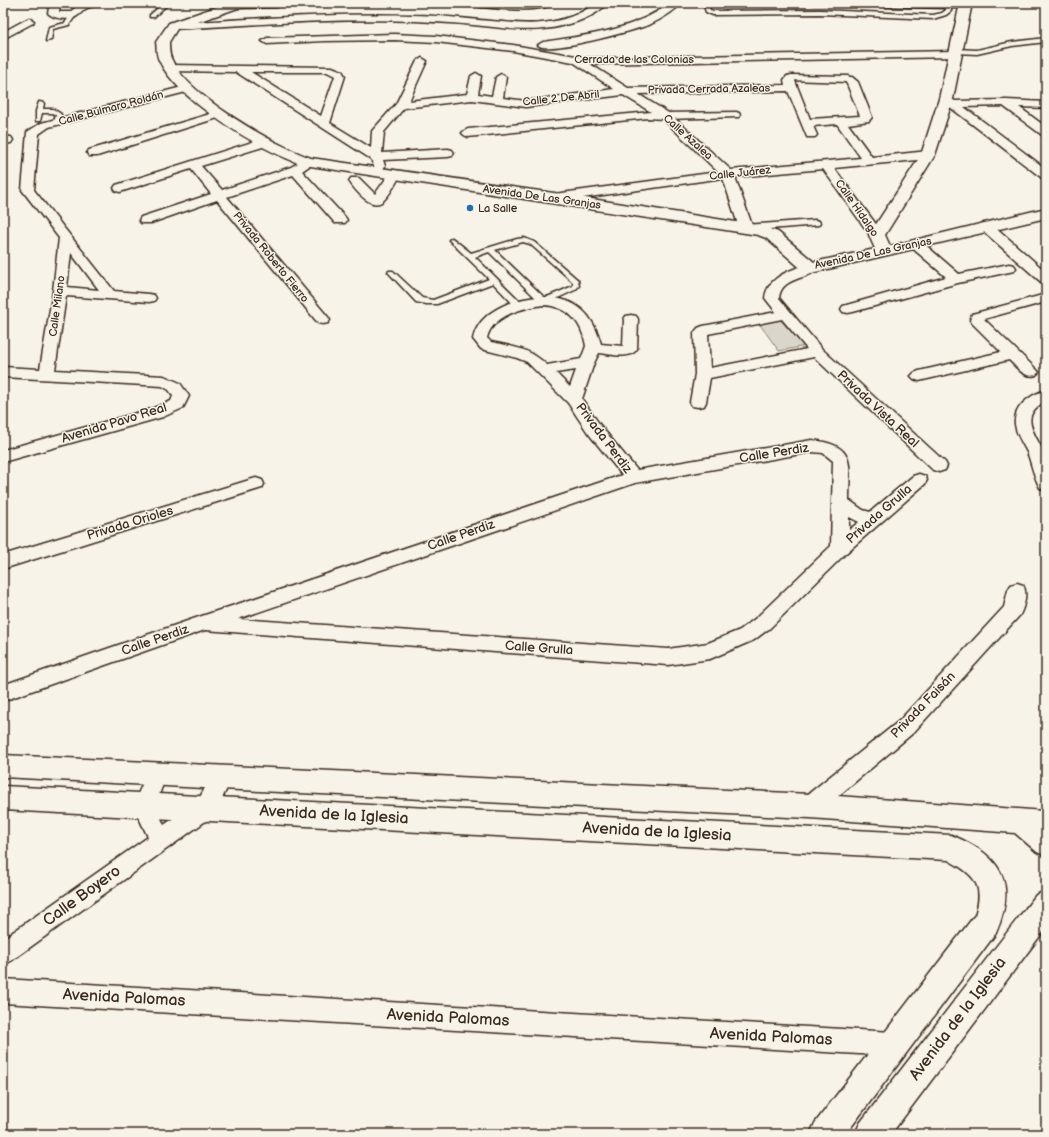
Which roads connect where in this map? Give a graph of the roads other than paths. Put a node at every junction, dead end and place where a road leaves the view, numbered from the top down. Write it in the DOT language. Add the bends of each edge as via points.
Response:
graph roads {
  1 [pos="55,3"];
  2 [pos="99,3"];
  3 [pos="167,3"];
  4 [pos="277,3"];
  5 [pos="481,3"];
  6 [pos="546,3"];
  7 [pos="602,3"];
  8 [pos="676,3"];
  9 [pos="706,3"];
  10 [pos="812,3"];
  11 [pos="817,3"];
  12 [pos="239,4"];
  13 [pos="966,5"];
  14 [pos="948,6"];
  15 [pos="820,12"];
  16 [pos="73,15"];
  17 [pos="152,16"];
  18 [pos="449,20"];
  19 [pos="29,21"];
  20 [pos="173,26"];
  21 [pos="3,36"];
  22 [pos="436,39"];
  23 [pos="48,40"];
  24 [pos="1046,40"];
  25 [pos="267,41"];
  26 [pos="543,45"];
  27 [pos="956,53"];
  28 [pos="577,60"];
  29 [pos="422,61"];
  30 [pos="169,68"];
  31 [pos="239,69"];
  32 [pos="476,76"];
  33 [pos="501,77"];
  34 [pos="848,79"];
  35 [pos="792,83"];
  36 [pos="186,89"];
  37 [pos="625,91"];
  38 [pos="472,98"];
  39 [pos="497,100"];
  40 [pos="949,101"];
  41 [pos="41,103"];
  42 [pos="1006,103"];
  43 [pos="401,105"];
  44 [pos="1046,105"];
  45 [pos="39,111"];
  46 [pos="220,114"];
  47 [pos="736,115"];
  48 [pos="666,116"];
  49 [pos="840,121"];
  50 [pos="57,122"];
  51 [pos="806,123"];
  52 [pos="38,124"];
  53 [pos="324,124"];
  54 [pos="468,133"];
  55 [pos="1046,133"];
  56 [pos="811,136"];
  57 [pos="265,142"];
  58 [pos="448,153"];
  59 [pos="93,154"];
  60 [pos="928,155"];
  61 [pos="376,157"];
  62 [pos="869,160"];
  63 [pos="309,162"];
  64 [pos="193,164"];
  65 [pos="827,166"];
  66 [pos="295,170"];
  67 [pos="728,174"];
  68 [pos="388,175"];
  69 [pos="1046,175"];
  70 [pos="355,181"];
  71 [pos="120,188"];
  72 [pos="220,195"];
  73 [pos="554,198"];
  74 [pos="1046,213"];
  75 [pos="146,220"];
  76 [pos="340,220"];
  77 [pos="815,223"];
  78 [pos="987,227"];
  79 [pos="746,228"];
  80 [pos="877,235"];
  81 [pos="66,238"];
  82 [pos="452,240"];
  83 [pos="916,244"];
  84 [pos="491,250"];
  85 [pos="884,252"];
  86 [pos="470,256"];
  87 [pos="811,268"];
  88 [pos="1009,268"];
  89 [pos="391,272"];
  90 [pos="1046,279"];
  91 [pos="493,280"];
  92 [pos="956,280"];
  93 [pos="60,291"];
  94 [pos="110,295"];
  95 [pos="149,298"];
  96 [pos="1046,298"];
  97 [pos="544,301"];
  98 [pos="519,305"];
  99 [pos="848,308"];
  100 [pos="786,314"];
  101 [pos="631,319"];
  102 [pos="323,320"];
  103 [pos="594,348"];
  104 [pos="817,352"];
  105 [pos="1013,354"];
  106 [pos="586,363"];
  107 [pos="545,370"];
  108 [pos="3,372"];
  109 [pos="1031,372"];
  110 [pos="46,374"];
  111 [pos="703,374"];
  112 [pos="919,376"];
  113 [pos="1044,396"];
  114 [pos="574,399"];
  115 [pos="698,402"];
  116 [pos="3,456"];
  117 [pos="939,466"];
  118 [pos="633,477"];
  119 [pos="919,480"];
  120 [pos="256,484"];
  121 [pos="1046,484"];
  122 [pos="840,502"];
  123 [pos="872,520"];
  124 [pos="840,548"];
  125 [pos="3,562"];
  126 [pos="1016,590"];
  127 [pos="200,624"];
  128 [pos="3,693"];
  129 [pos="3,766"];
  130 [pos="157,774"];
  131 [pos="221,778"];
  132 [pos="3,798"];
  133 [pos="144,806"];
  134 [pos="810,806"];
  135 [pos="206,808"];
  136 [pos="1039,827"];
  137 [pos="160,839"];
  138 [pos="1046,905"];
  139 [pos="3,953"];
  140 [pos="3,991"];
  141 [pos="893,1044"];
  142 [pos="826,1134"];
  143 [pos="871,1134"];
  1 -- 16 [label="street" via="54,14"];
  2 -- 16 [label="street" via="83,6"];
  3 -- 17 [label="lane"];
  4 -- 12 [label="street"];
  5 -- 6 [label="street" via="516,6"];
  7 -- 18 [label="street" via="579,18 543,26 522,27"];
  8 -- 26 [label="street" via="660,15 632,27 595,37"];
  9 -- 15 [label="lane" via="704,4 708,11 713,13"];
  10 -- 11 [label="lane"];
  11 -- 14 [label="lane"];
  11 -- 15 [label="lane"];
  12 -- 20 [label="street"];
  13 -- 14 [label="lane"];
  13 -- 27 [label="street"];
  14 -- 15 [label="lane" via="949,10 944,14 933,17"];
  16 -- 23 [label="lane" via="67,24 51,28"];
  18 -- 20 [label="street" via="347,18"];
  18 -- 22 [label="street"];
  19 -- 21 [label="street"];
  20 -- 30 [label="street, Avenida De Las Granjas" via="161,39 163,54"];
  22 -- 25 [label="street, Cerrada de las Colonias"];
  22 -- 28 [label="street, Cerrada de las Colonias" via="513,48"];
  24 -- 27 [label="lane" via="977,52"];
  27 -- 28 [label="street, Cerrada de las Colonias"];
  27 -- 40 [label="street"];
  28 -- 37 [label="street, Calle Azalea"];
  29 -- 43 [label="street"];
  30 -- 31 [label="street"];
  30 -- 36 [label="street, Avenida De Las Granjas"];
  31 -- 53 [label="street"];
  31 -- 53 [label="street" via="328,69 338,73 340,76"];
  32 -- 38 [label="street"];
  33 -- 39 [label="street"];
  34 -- 35 [label="street"];
  34 -- 49 [label="street" via="852,82 866,117 862,120"];
  35 -- 37 [label="street, Privada Cerrada Azaleas"];
  35 -- 51 [label="street"];
  36 -- 46 [label="street, Avenida De Las Granjas"];
  36 -- 50 [label="street, Calle Bulmaro Roldán"];
  37 -- 39 [label="street, Calle 2 De Abril" via="526,104"];
  37 -- 48 [label="street, Calle Azalea"];
  38 -- 39 [label="street, Calle 2 De Abril"];
  38 -- 43 [label="street, Calle 2 De Abril"];
  40 -- 42 [label="street"];
  40 -- 60 [label="street"];
  40 -- 69 [label="street"];
  41 -- 45 [label="lane"];
  42 -- 44 [label="street"];
  42 -- 55 [label="street"];
  43 -- 61 [label="street" via="378,131"];
  45 -- 50 [label="lane" via="58,112"];
  45 -- 52 [label="lane"];
  46 -- 57 [label="street, Avenida De Las Granjas"];
  46 -- 59 [label="street"];
  47 -- 48 [label="street"];
  48 -- 54 [label="street" via="648,115"];
  48 -- 67 [label="street, Calle Azalea"];
  49 -- 51 [label="street"];
  49 -- 62 [label="street"];
  50 -- 52 [label="street, Calle Bulmaro Roldán"];
  51 -- 56 [label="street"];
  52 -- 81 [label="street" via="33,132 28,190"];
  53 -- 61 [label="street"];
  57 -- 63 [label="street, Avenida De Las Granjas"];
  57 -- 64 [label="street"];
  58 -- 61 [label="street"];
  60 -- 62 [label="street, Calle Juárez"];
  60 -- 80 [label="street"];
  61 -- 68 [label="street"];
  62 -- 65 [label="street, Calle Juárez"];
  63 -- 66 [label="street"];
  63 -- 68 [label="street, Avenida De Las Granjas"];
  64 -- 71 [label="street"];
  64 -- 72 [label="street, Privada Roberto Fierro"];
  65 -- 67 [label="street, Calle Juárez"];
  65 -- 80 [label="street, Calle Hidalgo"];
  66 -- 72 [label="street"];
  66 -- 76 [label="street"];
  67 -- 73 [label="street, Calle Juárez"];
  67 -- 79 [label="street, Calle Azalea"];
  68 -- 70 [label="street" via="380,199 375,200 371,199"];
  68 -- 73 [label="street, Avenida De Las Granjas"];
  72 -- 75 [label="street"];
  72 -- 102 [label="street, Privada Roberto Fierro"];
  73 -- 79 [label="street, Avenida De Las Granjas"];
  74 -- 78 [label="street, Avenida De Las Granjas"];
  77 -- 79 [label="street"];
  78 -- 83 [label="street, Avenida De Las Granjas"];
  78 -- 90 [label="street"];
  79 -- 87 [label="street, Avenida De Las Granjas" via="772,235"];
  80 -- 85 [label="street, Calle Hidalgo"];
  81 -- 93 [label="street, Calle Milano"];
  81 -- 94 [label="street"];
  82 -- 86 [label="lane"];
  83 -- 85 [label="street, Avenida De Las Granjas"];
  83 -- 92 [label="street"];
  84 -- 86 [label="lane"];
  84 -- 97 [label="lane"];
  84 -- 97 [label="lane" via="524,240 532,243 576,281 573,289"];
  85 -- 87 [label="street, Avenida De Las Granjas"];
  86 -- 91 [label="lane"];
  87 -- 100 [label="street, Privada Vista Real" via="783,280 772,294 772,298"];
  88 -- 92 [label="street"];
  89 -- 91 [label="lane" via="419,300 426,302 434,302"];
  91 -- 98 [label="lane"];
  92 -- 99 [label="street"];
  93 -- 94 [label="street"];
  93 -- 110 [label="street, Calle Milano"];
  94 -- 95 [label="street"];
  96 -- 105 [label="street" via="977,317 977,320"];
  97 -- 98 [label="street, Privada Perdiz"];
  97 -- 103 [label="street, Privada Perdiz" via="559,303 579,313 585,321"];
  98 -- 107 [label="street, Privada Perdiz" via="494,317 482,328 480,339 486,346 532,358"];
  100 -- 104 [label="street, Privada Vista Real"];
  100 -- 111 [label="street" via="703,331"];
  101 -- 103 [label="street" via="630,349 627,351"];
  103 -- 106 [label="street, Privada Perdiz"];
  104 -- 111 [label="street"];
  104 -- 117 [label="street, Privada Vista Real"];
  105 -- 109 [label="street"];
  105 -- 112 [label="street"];
  106 -- 107 [label="street"];
  106 -- 114 [label="street, Privada Perdiz"];
  107 -- 114 [label="street, Privada Perdiz"];
  108 -- 110 [label="street, Avenida Pavo Real"];
  110 -- 116 [label="street, Avenida Pavo Real" via="164,381 179,389 181,396 176,404 157,413"];
  111 -- 115 [label="street"];
  113 -- 121 [label="street" via="1026,409 1023,426"];
  114 -- 118 [label="street, Privada Perdiz" via="594,429"];
  118 -- 122 [label="street, Calle Perdiz" via="812,446 821,447 830,449 841,460"];
  118 -- 127 [label="street, Calle Perdiz"];
  119 -- 123 [label="street, Privada Grulla"];
  120 -- 125 [label="street, Privada Orioles"];
  122 -- 123 [label="street" via="857,514"];
  122 -- 124 [label="street, Calle Perdiz"];
  123 -- 124 [label="street, Privada Grulla"];
  124 -- 127 [label="street, Calle Grulla" via="747,636 710,650 668,657"];
  126 -- 134 [label="street, Privada Faisán" via="1013,610 906,727"];
  127 -- 128 [label="street, Calle Perdiz"];
  129 -- 130 [label="street"];
  130 -- 131 [label="street"];
  130 -- 133 [label="street"];
  131 -- 134 [label="street"];
  131 -- 135 [label="street, Calle Boyero"];
  132 -- 133 [label="street, Avenida de la Iglesia"];
  133 -- 135 [label="street, Avenida de la Iglesia"];
  133 -- 137 [label="street"];
  134 -- 136 [label="street"];
  135 -- 137 [label="street, Calle Boyero"];
  135 -- 141 [label="street, Avenida de la Iglesia" via="951,848 981,866 989,878 992,907 986,923"];
  137 -- 139 [label="street, Calle Boyero"];
  138 -- 143 [label="street, Avenida de la Iglesia"];
  140 -- 141 [label="street, Avenida Palomas"];
  141 -- 142 [label="street, Avenida de la Iglesia"];
}
